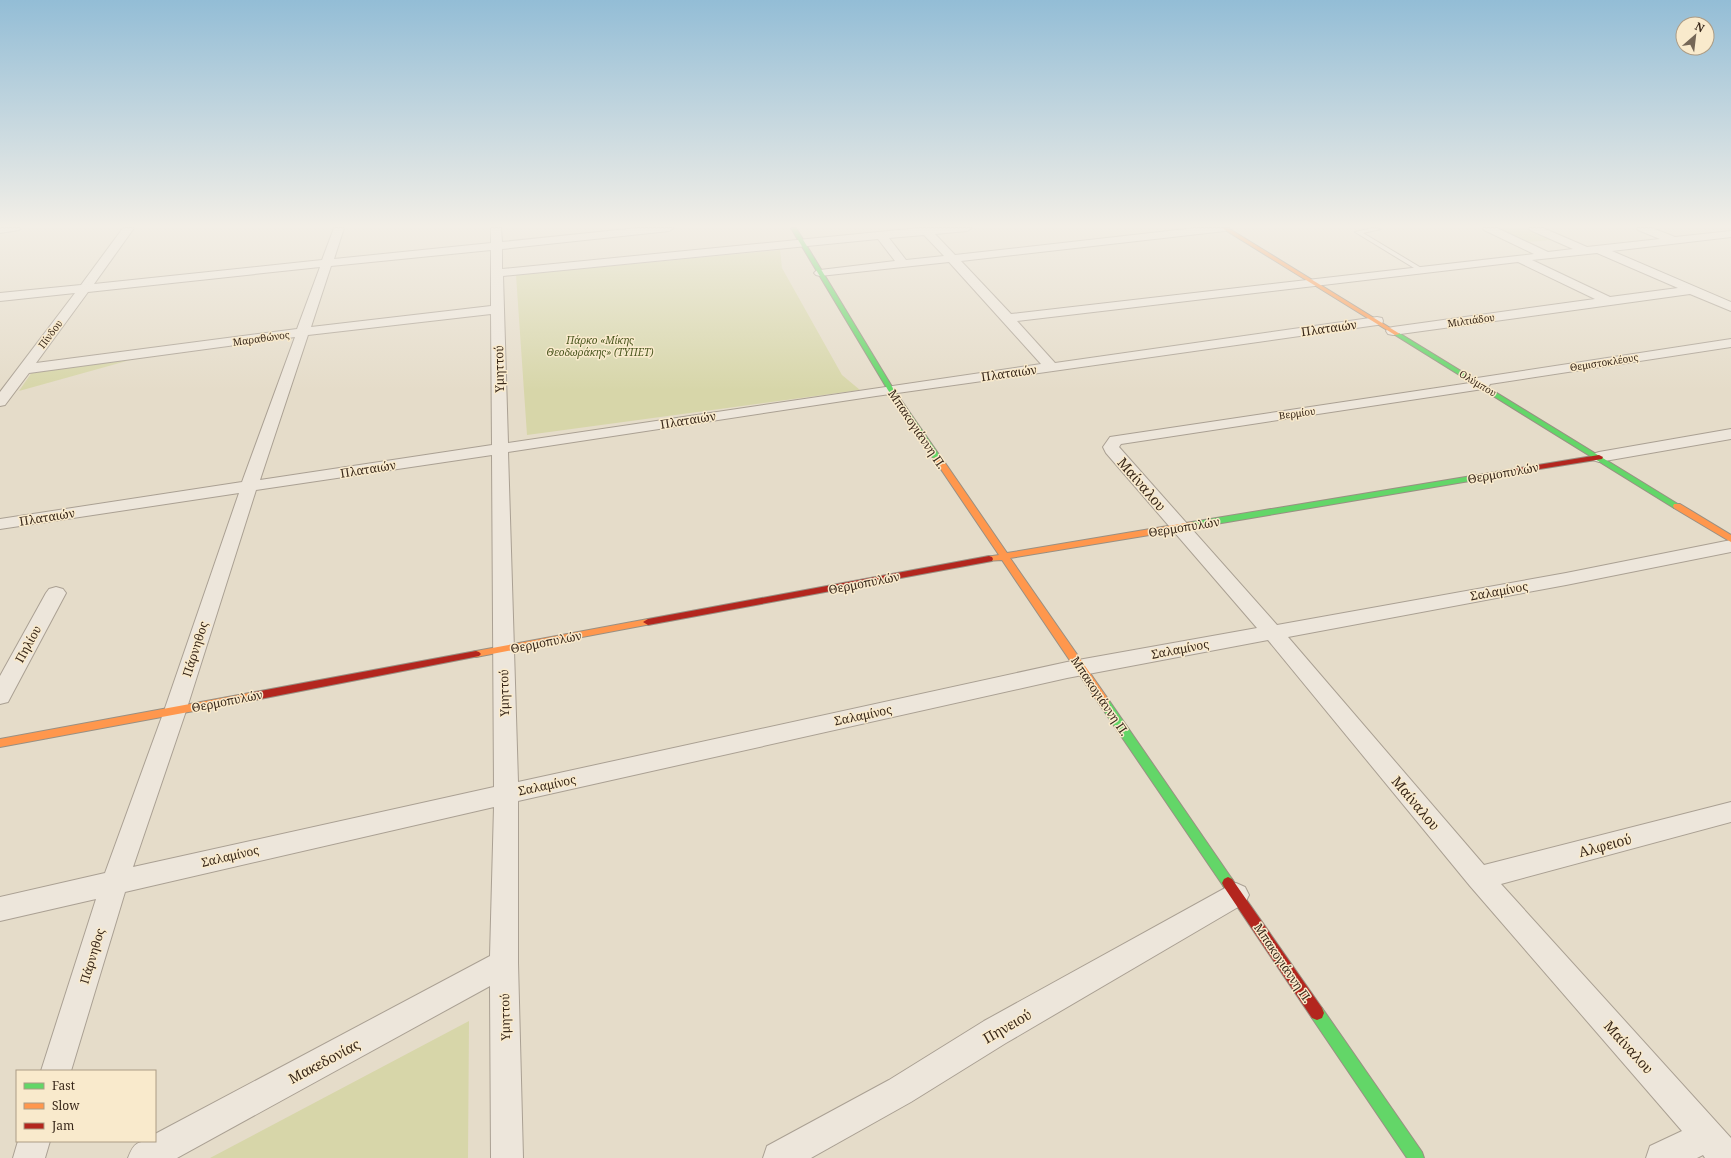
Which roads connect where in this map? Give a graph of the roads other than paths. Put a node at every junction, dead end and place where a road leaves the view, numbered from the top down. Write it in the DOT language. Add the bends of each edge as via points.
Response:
graph roads {
  1 [pos="89,282"];
  2 [pos="152,282"];
  3 [pos="321,282"];
  4 [pos="497,282"];
  5 [pos="825,282"];
  6 [pos="975,282"];
  7 [pos="1312,282"];
  8 [pos="1568,282"];
  9 [pos="1673,282"];
  10 [pos="84,289"];
  11 [pos="1691,290"];
  12 [pos="0,297"];
  13 [pos="1608,301"];
  14 [pos="1731,307"];
  15 [pos="498,309"];
  16 [pos="1008,318"];
  17 [pos="1377,321"];
  18 [pos="1393,331"];
  19 [pos="303,332"];
  20 [pos="1731,343"];
  21 [pos="1051,367"];
  22 [pos="24,369"];
  23 [pos="1480,384"];
  24 [pos="5,389"];
  25 [pos="891,390"];
  26 [pos="0,402"];
  27 [pos="1731,434"];
  28 [pos="1112,444"];
  29 [pos="500,449"];
  30 [pos="1599,457"];
  31 [pos="249,487"];
  32 [pos="0,524"];
  33 [pos="1180,527"];
  34 [pos="1731,539"];
  35 [pos="1731,546"];
  36 [pos="1005,556"];
  37 [pos="56,593"];
  38 [pos="1272,632"];
  39 [pos="504,650"];
  40 [pos="1081,668"];
  41 [pos="0,696"];
  42 [pos="175,711"];
  43 [pos="0,743"];
  44 [pos="506,794"];
  45 [pos="1731,812"];
  46 [pos="1479,878"];
  47 [pos="115,882"];
  48 [pos="1236,895"];
  49 [pos="0,909"];
  50 [pos="504,963"];
  51 [pos="56,1070"];
  52 [pos="34,1142"];
  53 [pos="1717,1147"];
  54 [pos="29,1158"];
  55 [pos="144,1158"];
  56 [pos="507,1158"];
  57 [pos="779,1158"];
  58 [pos="1416,1158"];
  59 [pos="1662,1158"];
  1 -- 10 [label="street, Πίνδου"];
  2 -- 10 [label="street"];
  3 -- 19 [label="street, Πάρνηθος"];
  4 -- 15 [label="street, Υμηττού"];
  5 -- 25 [label="street, Μπακογιάννη Π."];
  6 -- 16 [label="street"];
  7 -- 16 [label="street"];
  7 -- 17 [label="street, Ολύμπου"];
  8 -- 13 [label="street"];
  9 -- 11 [label="street"];
  10 -- 12 [label="street"];
  10 -- 22 [label="street, Πίνδου"];
  11 -- 13 [label="street, Μιλτιάδου"];
  11 -- 14 [label="street"];
  13 -- 18 [label="street, Μιλτιάδου"];
  15 -- 19 [label="street, Μαραθώνος"];
  15 -- 29 [label="street, Υμηττού"];
  16 -- 21 [label="street"];
  17 -- 18 [label="street, Ολύμπου"];
  17 -- 21 [label="street, Πλαταιών"];
  18 -- 23 [label="street, Ολύμπου"];
  19 -- 22 [label="street, Μαραθώνος"];
  19 -- 31 [label="street, Πάρνηθος"];
  20 -- 23 [label="street, Θεμιστοκλέους"];
  21 -- 25 [label="street, Πλαταιών"];
  22 -- 24 [label="street, Πίνδου"];
  23 -- 28 [label="street, Βερμίου" via="1121,439"];
  23 -- 30 [label="street, Ολύμπου"];
  24 -- 26 [label="street, Πίνδου"];
  25 -- 29 [label="street, Πλαταιών"];
  25 -- 36 [label="street, Μπακογιάννη Π."];
  27 -- 30 [label="street, Θερμοπυλών"];
  28 -- 33 [label="street, Μαίναλου" via="1112,450"];
  29 -- 31 [label="street, Πλαταιών"];
  29 -- 39 [label="street, Υμηττού"];
  30 -- 33 [label="street, Θερμοπυλών"];
  30 -- 34 [label="street, Ολύμπου"];
  31 -- 32 [label="street, Πλαταιών"];
  31 -- 42 [label="street, Πάρνηθος"];
  33 -- 36 [label="street, Θερμοπυλών"];
  33 -- 38 [label="street, Μαίναλου"];
  35 -- 38 [label="street, Σαλαμίνος"];
  36 -- 39 [label="street, Θερμοπυλών"];
  36 -- 40 [label="street, Μπακογιάννη Π."];
  37 -- 41 [label="street, Πηλίου"];
  38 -- 40 [label="street, Σαλαμίνος"];
  38 -- 46 [label="street, Μαίναλου"];
  39 -- 42 [label="street, Θερμοπυλών"];
  39 -- 44 [label="street, Υμηττού"];
  40 -- 44 [label="street, Σαλαμίνος"];
  40 -- 48 [label="street, Μπακογιάννη Π."];
  42 -- 43 [label="street, Θερμοπυλών"];
  42 -- 47 [label="street, Πάρνηθος"];
  44 -- 47 [label="street, Σαλαμίνος"];
  44 -- 50 [label="street, Υμηττού"];
  45 -- 46 [label="street, Αλφειού"];
  46 -- 53 [label="street, Μαίναλου"];
  47 -- 49 [label="street, Σαλαμίνος"];
  47 -- 51 [label="street, Πάρνηθος"];
  48 -- 57 [label="street, Πηνειού" via="995,1032 900,1092"];
  48 -- 58 [label="street, Μπακογιάννη Π."];
  50 -- 55 [label="street, Μακεδονίας"];
  50 -- 56 [label="street, Υμηττού"];
  52 -- 54 [label="street"];
  53 -- 59 [label="street"];
}
